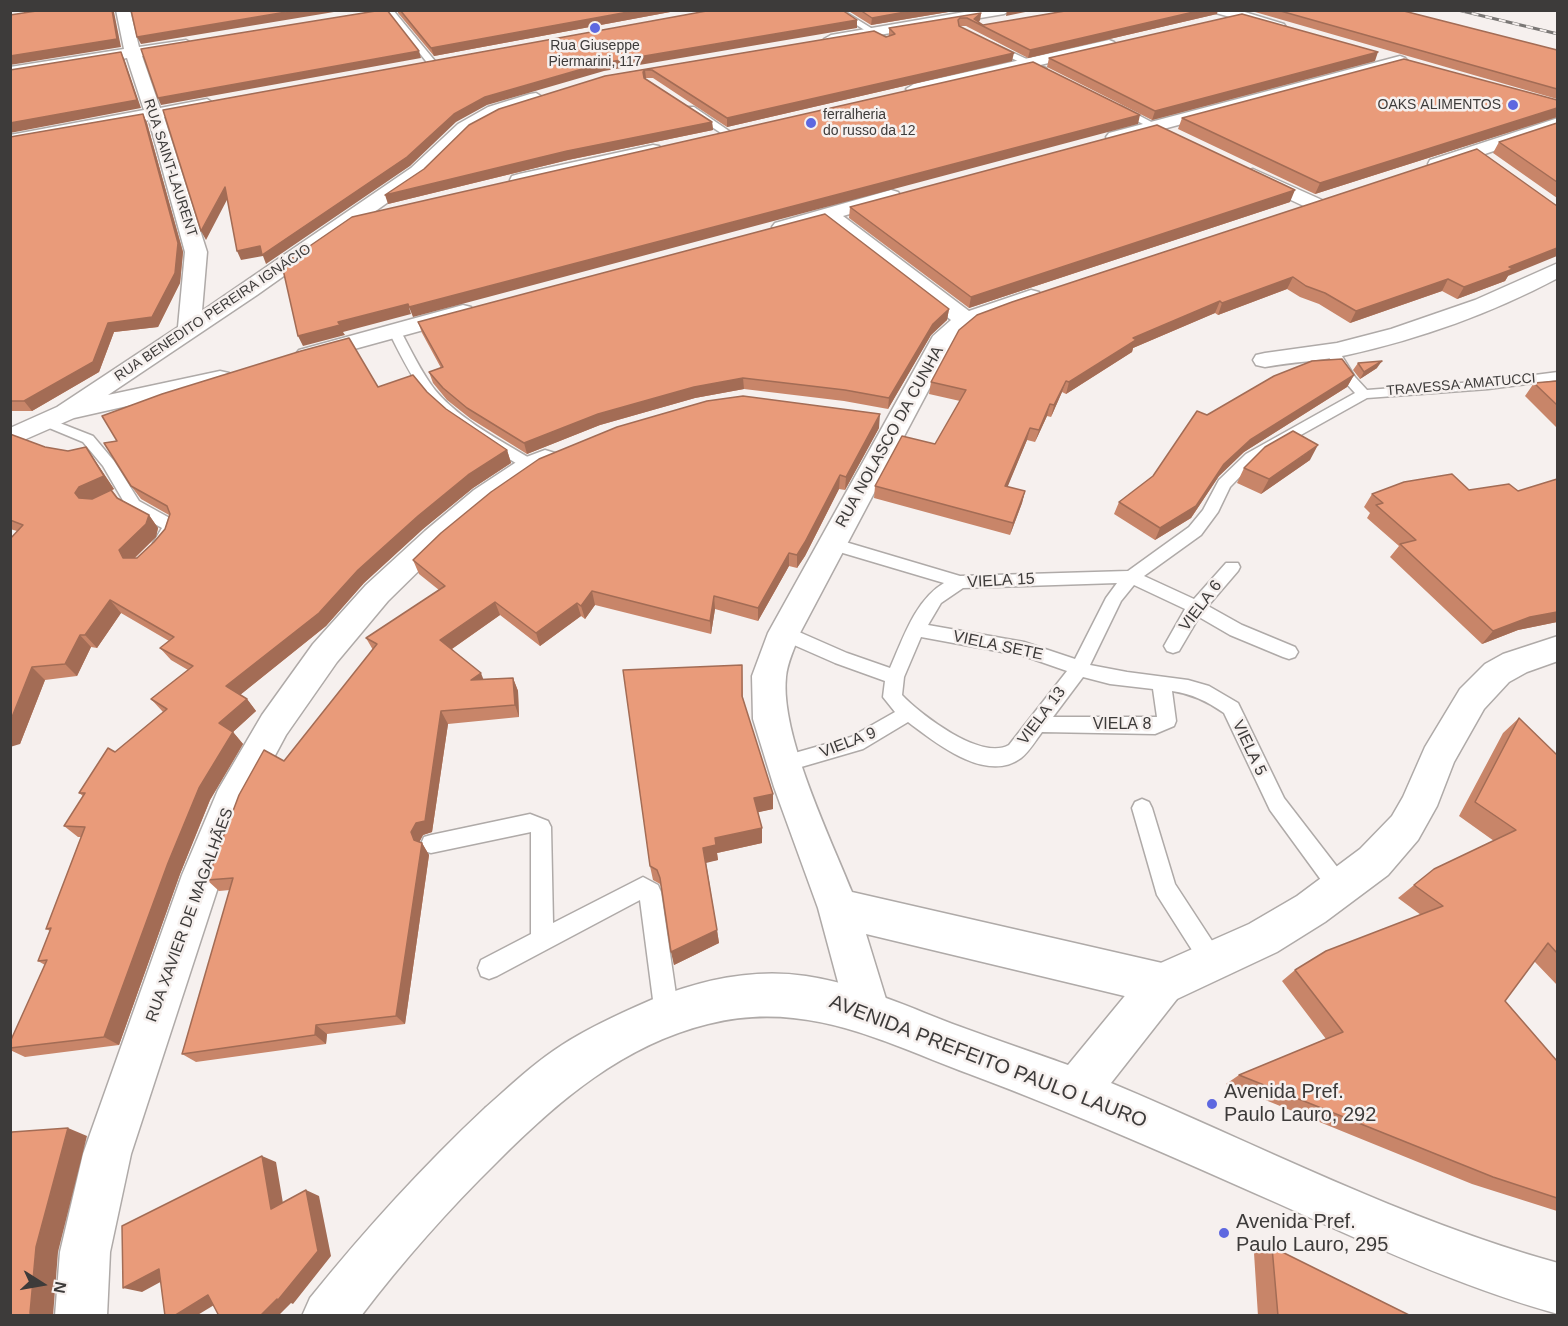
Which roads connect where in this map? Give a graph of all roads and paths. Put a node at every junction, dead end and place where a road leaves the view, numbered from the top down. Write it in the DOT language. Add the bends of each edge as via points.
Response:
graph roads {
  1 [pos="123,10"];
  2 [pos="836,10"];
  3 [pos="1004,10"];
  4 [pos="386,11"];
  5 [pos="1223,16"];
  6 [pos="1021,20"];
  7 [pos="873,32"];
  8 [pos="1297,32"];
  9 [pos="982,40"];
  10 [pos="203,41"];
  11 [pos="888,41"];
  12 [pos="1125,42"];
  13 [pos="133,52"];
  14 [pos="1369,52"];
  15 [pos="1400,61"];
  16 [pos="437,62"];
  17 [pos="1029,62"];
  18 [pos="1416,66"];
  19 [pos="410,67"];
  20 [pos="10,72"];
  21 [pos="1055,76"];
  22 [pos="551,93"];
  23 [pos="900,93"];
  24 [pos="222,101"];
  25 [pos="1110,104"];
  26 [pos="685,105"];
  27 [pos="154,114"];
  28 [pos="1557,123"];
  29 [pos="1154,126"];
  30 [pos="734,132"];
  31 [pos="709,138"];
  32 [pos="1178,138"];
  33 [pos="10,140"];
  34 [pos="1096,142"];
  35 [pos="666,147"];
  36 [pos="465,150"];
  37 [pos="1238,168"];
  38 [pos="418,171"];
  39 [pos="1409,172"];
  40 [pos="504,184"];
  41 [pos="907,192"];
  42 [pos="1343,195"];
  43 [pos="1316,204"];
  44 [pos="389,213"];
  45 [pos="828,214"];
  46 [pos="1283,215"];
  47 [pos="341,224"];
  48 [pos="766,231"];
  49 [pos="1557,270"];
  50 [pos="1051,291"];
  51 [pos="480,308"];
  52 [pos="966,320"];
  53 [pos="189,329"];
  54 [pos="394,330"];
  55 [pos="1332,351"];
  56 [pos="286,360"];
  57 [pos="1265,360"];
  58 [pos="243,372"];
  59 [pos="1557,376"];
  60 [pos="1364,394"];
  61 [pos="863,413"];
  62 [pos="56,417"];
  63 [pos="900,421"];
  64 [pos="10,438"];
  65 [pos="576,446"];
  66 [pos="531,465"];
  67 [pos="832,544"];
  68 [pos="153,551"];
  69 [pos="1232,567"];
  70 [pos="1131,577"];
  71 [pos="960,582"];
  72 [pos="1196,607"];
  73 [pos="916,629"];
  74 [pos="784,633"];
  75 [pos="1173,646"];
  76 [pos="1557,648"];
  77 [pos="1289,652"];
  78 [pos="1079,669"];
  79 [pos="895,677"];
  80 [pos="1161,683"];
  81 [pos="908,713"];
  82 [pos="1036,724"];
  83 [pos="784,764"];
  84 [pos="1142,808"];
  85 [pos="431,844"];
  86 [pos="1340,888"];
  87 [pos="838,908"];
  88 [pos="542,942"];
  89 [pos="1212,961"];
  90 [pos="489,968"];
  91 [pos="1162,984"];
  92 [pos="868,1012"];
  93 [pos="667,1015"];
  94 [pos="1076,1091"];
  95 [pos="1557,1289"];
  96 [pos="81,1316"];
  97 [pos="328,1316"];
  1 -- 13 [label="street, RUA SAINT-LAURENT"];
  2 -- 7 [label="lane"];
  3 -- 7 [label="street"];
  4 -- 16 [label="lane"];
  5 -- 8 [label="street"];
  6 -- 11 [label="street"];
  7 -- 11 [label="lane"];
  7 -- 11 [label="street" via="818,46"];
  9 -- 17 [label="lane"];
  10 -- 13 [label="street"];
  12 -- 17 [label="street"];
  13 -- 20 [label="street"];
  13 -- 27 [label="street, RUA SAINT-LAURENT"];
  14 -- 15 [label="street"];
  15 -- 18 [label="street"];
  15 -- 29 [label="street"];
  16 -- 19 [label="street"];
  17 -- 21 [label="lane"];
  17 -- 23 [label="street"];
  22 -- 38 [label="street" via="479,118"];
  24 -- 27 [label="street"];
  25 -- 29 [label="lane"];
  26 -- 30 [label="lane"];
  27 -- 33 [label="street"];
  27 -- 53 [label="street, RUA SAINT-LAURENT" via="196,252"];
  28 -- 39 [label="street" via="1484,157"];
  29 -- 32 [label="street"];
  29 -- 34 [label="street"];
  30 -- 31 [label="street"];
  35 -- 40 [label="street"];
  36 -- 38 [label="street"];
  37 -- 43 [label="street"];
  38 -- 47 [label="street, RUA BENEDITO PEREIRA IGNÁCIO"];
  41 -- 45 [label="street"];
  42 -- 43 [label="street"];
  43 -- 46 [label="street"];
  44 -- 47 [label="street"];
  45 -- 48 [label="street"];
  45 -- 52 [label="street"];
  47 -- 53 [label="street, RUA BENEDITO PEREIRA IGNÁCIO"];
  49 -- 55 [label="street" via="1462,312"];
  50 -- 52 [label="street, RUA NOLASCO DA CUNHA"];
  51 -- 54 [label="street"];
  52 -- 63 [label="street, RUA NOLASCO DA CUNHA" via="945,336"];
  53 -- 62 [label="street, RUA BENEDITO PEREIRA IGNÁCIO"];
  54 -- 56 [label="street"];
  54 -- 66 [label="lane" via="430,393 441,404"];
  55 -- 57 [label="street"];
  55 -- 60 [label="lane"];
  58 -- 62 [label="street"];
  59 -- 60 [label="lane, TRAVESSA AMATUCCI"];
  60 -- 70 [label="lane, VIELA 13" via="1251,457 1224,484 1195,531"];
  61 -- 63 [label="street"];
  62 -- 64 [label="street"];
  62 -- 68 [label="lane" via="88,439 110,464 121,494 138,510 169,525 167,537"];
  63 -- 67 [label="street, RUA NOLASCO DA CUNHA"];
  65 -- 66 [label="street, RUA XAVIER DE MAGALHÃES"];
  66 -- 96 [label="street, RUA XAVIER DE MAGALHÃES" via="484,497 377,593 325,653 274,725 231,801 107,1154 85,1252"];
  67 -- 71 [label="lane"];
  67 -- 74 [label="street, RUA NOLASCO DA CUNHA"];
  69 -- 72 [label="lane, VIELA 6"];
  70 -- 71 [label="lane, VIELA 15"];
  70 -- 72 [label="lane"];
  70 -- 78 [label="lane, VIELA 13" via="1114,598"];
  71 -- 73 [label="lane, VIELA 15" via="935,600"];
  72 -- 75 [label="lane, VIELA 6"];
  72 -- 77 [label="lane" via="1236,630"];
  73 -- 78 [label="lane, VIELA SETE" via="1024,649"];
  73 -- 79 [label="lane, VIELA 15"];
  74 -- 79 [label="lane"];
  74 -- 83 [label="street, RUA NOLASCO DA CUNHA" via="768,676 768,699"];
  76 -- 86 [label="street" via="1497,673 1472,699 1405,828 1374,862"];
  78 -- 80 [label="lane, VIELA 5"];
  78 -- 82 [label="lane, VIELA 13"];
  79 -- 81 [label="lane" via="892,697"];
  80 -- 82 [label="lane, VIELA 8" via="1167,715 1162,724"];
  80 -- 86 [label="lane, VIELA 5" via="1194,687 1231,708 1277,804"];
  81 -- 82 [label="lane, VIELA 13" via="984,757 1006,757 1016,751"];
  81 -- 83 [label="lane, VIELA 9" via="856,743"];
  83 -- 87 [label="street, RUA NOLASCO DA CUNHA"];
  84 -- 89 [label="lane" via="1165,888"];
  85 -- 88 [label="lane" via="530,822 541,827"];
  86 -- 89 [label="street" via="1263,938"];
  87 -- 91 [label="street"];
  87 -- 92 [label="street, RUA NOLASCO DA CUNHA"];
  88 -- 90 [label="lane"];
  88 -- 93 [label="lane" via="638,888 647,888"];
  89 -- 91 [label="street"];
  91 -- 94 [label="street"];
  92 -- 93 [label="street, AVENIDA PREFEITO PAULO LAURO" via="831,1000 752,994"];
  92 -- 94 [label="street, AVENIDA PREFEITO PAULO LAURO"];
  93 -- 97 [label="street, AVENIDA PREFEITO PAULO LAURO" via="578,1061 516,1112 449,1175 380,1250"];
  94 -- 95 [label="street, AVENIDA PREFEITO PAULO LAURO" via="1439,1250"];
}
